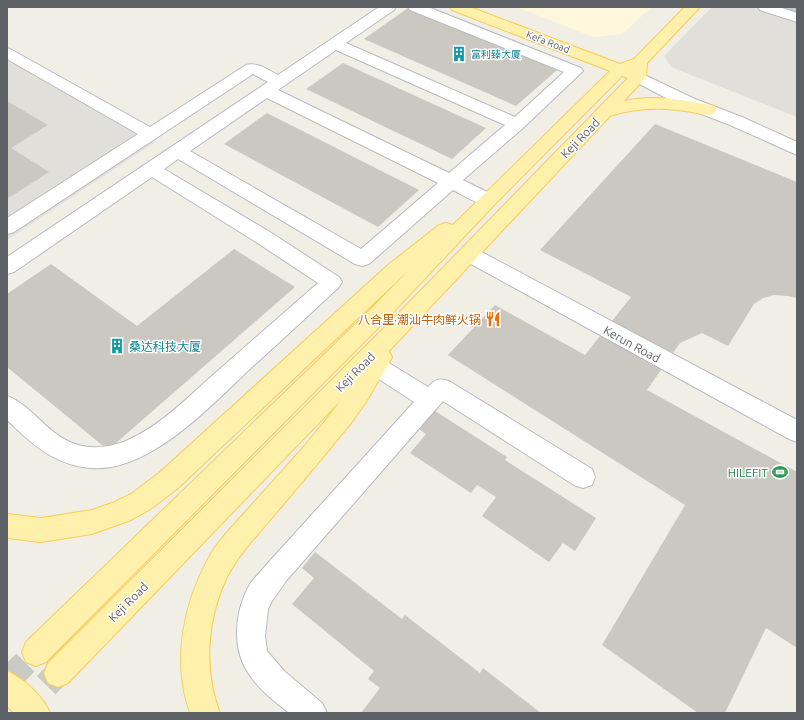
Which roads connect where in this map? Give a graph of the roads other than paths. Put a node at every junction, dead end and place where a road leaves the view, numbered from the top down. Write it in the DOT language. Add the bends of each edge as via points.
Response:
graph roads {
  1 [pos="388,7"];
  2 [pos="415,7"];
  3 [pos="457,7"];
  4 [pos="693,7"];
  5 [pos="765,7"];
  6 [pos="797,18"];
  7 [pos="334,44"];
  8 [pos="7,53"];
  9 [pos="632,70"];
  10 [pos="273,86"];
  11 [pos="708,110"];
  12 [pos="604,112"];
  13 [pos="517,124"];
  14 [pos="797,133"];
  15 [pos="150,134"];
  16 [pos="797,149"];
  17 [pos="178,152"];
  18 [pos="151,169"];
  19 [pos="450,182"];
  20 [pos="488,200"];
  21 [pos="289,216"];
  22 [pos="7,227"];
  23 [pos="263,237"];
  24 [pos="469,254"];
  25 [pos="7,268"];
  26 [pos="395,331"];
  27 [pos="376,366"];
  28 [pos="430,400"];
  29 [pos="7,406"];
  30 [pos="797,432"];
  31 [pos="583,477"];
  32 [pos="7,526"];
  33 [pos="36,652"];
  34 [pos="58,673"];
  35 [pos="7,686"];
  36 [pos="35,713"];
  37 [pos="204,713"];
  38 [pos="312,713"];
  1 -- 7 [label="street"];
  2 -- 13 [label="street" via="576,71"];
  3 -- 9 [label="main road, Kefa Road"];
  4 -- 9 [label="main road, Keji Road"];
  5 -- 6 [label="street"];
  7 -- 10 [label="street"];
  7 -- 13 [label="street"];
  8 -- 15 [label="street"];
  9 -- 11 [label="street, Kefa Road" via="689,103"];
  9 -- 12 [label="main road, Keji Road"];
  9 -- 14 [label="street, Kefa Road"];
  9 -- 20 [label="main road, Keji Road"];
  10 -- 15 [label="street" via="252,68"];
  10 -- 17 [label="street"];
  10 -- 19 [label="street"];
  11 -- 12 [label="main road" via="682,104 649,102 633,103"];
  11 -- 16 [label="street, Kefa Road"];
  12 -- 24 [label="main road, Keji Road"];
  13 -- 19 [label="street"];
  15 -- 22 [label="street"];
  17 -- 18 [label="street"];
  17 -- 21 [label="street"];
  18 -- 23 [label="street"];
  18 -- 25 [label="street"];
  19 -- 20 [label="street"];
  19 -- 21 [label="street" via="362,260"];
  20 -- 32 [label="main road" via="395,270 168,481 140,502 122,512 92,522 41,530"];
  20 -- 33 [label="main road, Keji Road" via="381,312"];
  21 -- 23 [label="street"];
  23 -- 29 [label="street" via="332,282 160,436 134,449 107,457 87,458 69,453 50,443"];
  24 -- 26 [label="main road, Keji Road"];
  24 -- 30 [label="street, Kerun Road"];
  26 -- 27 [label="main road"];
  26 -- 34 [label="main road, Keji Road"];
  27 -- 28 [label="street"];
  27 -- 37 [label="main road" via="343,416 236,542 218,567 197,626 195,661"];
  28 -- 31 [label="street" via="441,388"];
  28 -- 38 [label="street" via="260,594 251,622 251,640 256,659 268,675"];
  35 -- 36 [label="main road"];
}
